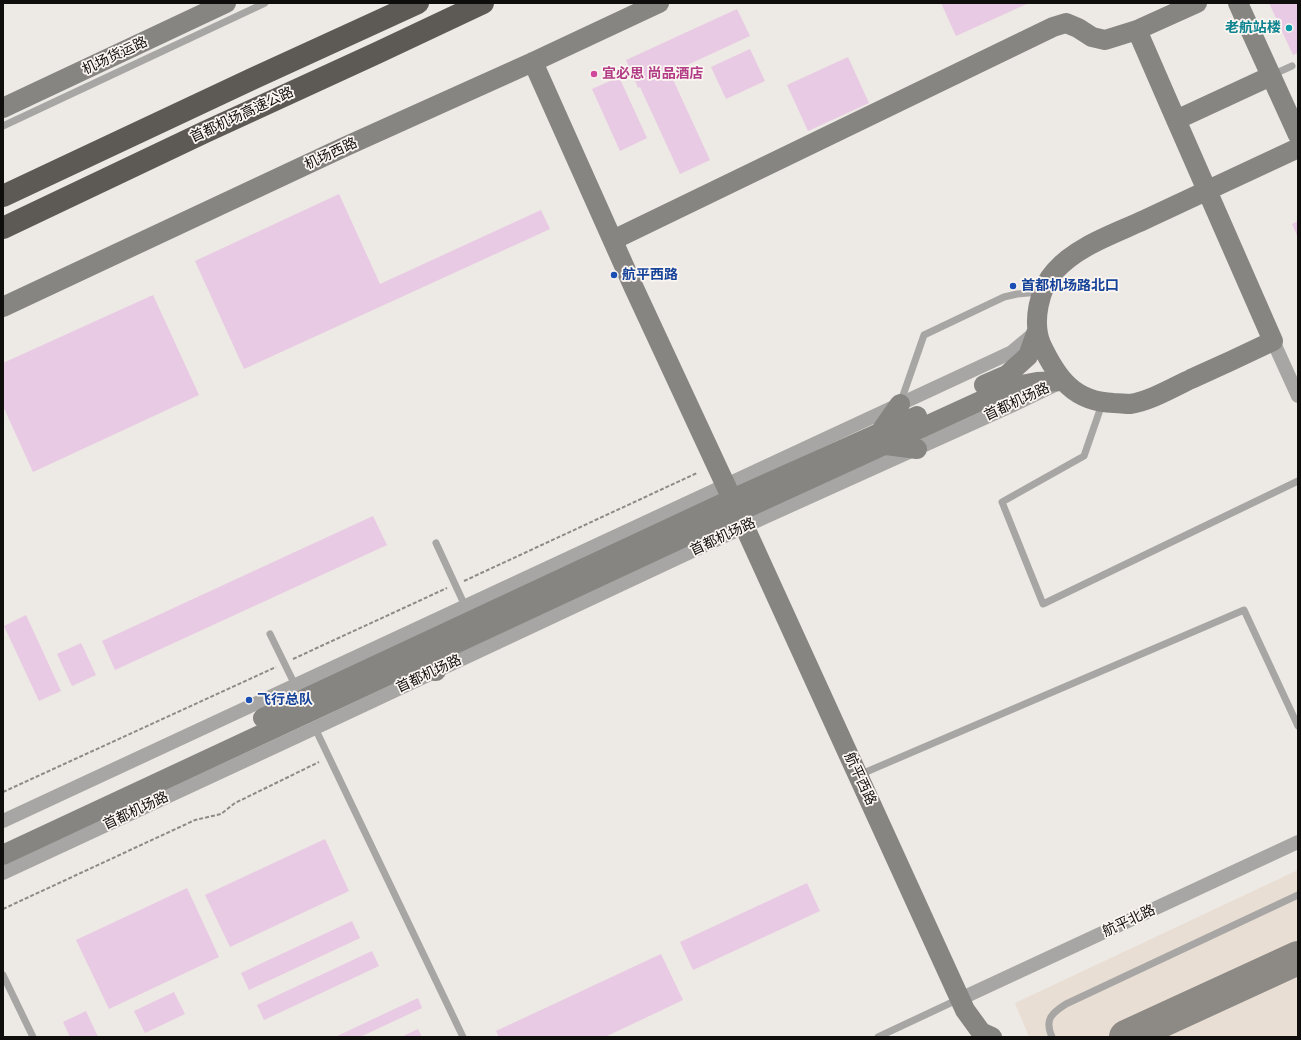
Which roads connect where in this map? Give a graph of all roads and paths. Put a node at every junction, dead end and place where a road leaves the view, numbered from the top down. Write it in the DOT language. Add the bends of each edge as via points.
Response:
graph roads {
  1 [pos="226,3"];
  2 [pos="265,3"];
  3 [pos="418,3"];
  4 [pos="483,3"];
  5 [pos="659,3"];
  6 [pos="1197,3"];
  7 [pos="1238,3"];
  8 [pos="1137,30"];
  9 [pos="533,62"];
  10 [pos="1292,66"];
  11 [pos="1271,76"];
  12 [pos="3,108"];
  13 [pos="1176,120"];
  14 [pos="3,126"];
  15 [pos="1298,135"];
  16 [pos="1298,148"];
  17 [pos="1207,190"];
  18 [pos="3,196"];
  19 [pos="3,228"];
  20 [pos="613,240"];
  21 [pos="1042,292"];
  22 [pos="3,307"];
  23 [pos="1037,331"];
  24 [pos="1274,341"];
  25 [pos="1063,381"];
  26 [pos="1298,396"];
  27 [pos="1102,403"];
  28 [pos="900,404"];
  29 [pos="884,438"];
  30 [pos="917,449"];
  31 [pos="697,473"];
  32 [pos="1298,481"];
  33 [pos="735,506"];
  34 [pos="436,543"];
  35 [pos="574,556"];
  36 [pos="600,569"];
  37 [pos="455,585"];
  38 [pos="592,598"];
  39 [pos="472,620"];
  40 [pos="416,629"];
  41 [pos="270,634"];
  42 [pos="404,660"];
  43 [pos="284,663"];
  44 [pos="436,671"];
  45 [pos="305,706"];
  46 [pos="1298,726"];
  47 [pos="319,762"];
  48 [pos="859,775"];
  49 [pos="3,792"];
  50 [pos="3,821"];
  51 [pos="3,840"];
  52 [pos="1298,842"];
  53 [pos="3,855"];
  54 [pos="3,873"];
  55 [pos="1298,895"];
  56 [pos="3,909"];
  57 [pos="3,975"];
  58 [pos="960,999"];
  59 [pos="33,1037"];
  60 [pos="463,1037"];
  61 [pos="878,1037"];
  62 [pos="992,1037"];
  63 [pos="1052,1037"];
  1 -- 12 [label="street, 机场货运路"];
  2 -- 14 [label="lane"];
  3 -- 18 [label="highway, 首都机场高速公路"];
  4 -- 19 [label="highway, 首都机场高速公路"];
  5 -- 9 [label="street, 机场西路"];
  6 -- 8 [label="street"];
  7 -- 11 [label="street"];
  8 -- 13 [label="street"];
  8 -- 20 [label="street" via="1105,40 1092,37 1066,23 1053,27"];
  9 -- 20 [label="street, 航平西路"];
  9 -- 22 [label="street, 机场西路" via="342,148"];
  10 -- 11 [label="lane"];
  11 -- 13 [label="street"];
  11 -- 15 [label="street"];
  13 -- 17 [label="street"];
  16 -- 17 [label="street"];
  17 -- 21 [label="street" via="1070,256 1053,272"];
  17 -- 24 [label="street"];
  20 -- 33 [label="street, 航平西路"];
  21 -- 23 [label="street" via="1037,311"];
  21 -- 28 [label="lane" via="1004,297 924,335"];
  23 -- 25 [label="street" via="1053,367"];
  23 -- 28 [label="street, 首都机场路" via="1012,352"];
  23 -- 29 [label="street, 首都机场路" via="1028,356 1007,374"];
  24 -- 26 [label="street"];
  24 -- 27 [label="street" via="1155,396 1129,404"];
  25 -- 27 [label="street" via="1072,390"];
  25 -- 29 [label="street, 首都机场路" via="1011,387"];
  25 -- 30 [label="street, 首都机场路"];
  27 -- 32 [label="lane" via="1084,456 1002,502 1043,604"];
  28 -- 29 [label="street"];
  28 -- 33 [label="street, 首都机场路"];
  29 -- 30 [label="street"];
  29 -- 33 [label="street, 首都机场路"];
  30 -- 33 [label="street, 首都机场路"];
  31 -- 37 [label="path"];
  33 -- 35 [label="street, 首都机场路"];
  33 -- 36 [label="street, 首都机场路"];
  33 -- 38 [label="street, 首都机场路"];
  33 -- 48 [label="street, 航平西路"];
  34 -- 37 [label="lane"];
  35 -- 36 [label="street"];
  35 -- 39 [label="street, 首都机场路"];
  36 -- 38 [label="street"];
  36 -- 39 [label="street, 首都机场路"];
  37 -- 39 [label="lane"];
  37 -- 43 [label="path"];
  38 -- 44 [label="street, 首都机场路"];
  39 -- 40 [label="street, 首都机场路"];
  39 -- 42 [label="street, 首都机场路"];
  40 -- 42 [label="street"];
  40 -- 45 [label="street, 首都机场路"];
  41 -- 43 [label="lane"];
  42 -- 44 [label="street"];
  42 -- 45 [label="street, 首都机场路"];
  43 -- 45 [label="lane"];
  43 -- 49 [label="path"];
  44 -- 45 [label="street, 首都机场路"];
  45 -- 50 [label="street, 首都机场路"];
  45 -- 51 [label="street, 首都机场路"];
  45 -- 53 [label="street, 首都机场路"];
  45 -- 54 [label="street, 首都机场路"];
  45 -- 60 [label="lane"];
  46 -- 48 [label="lane" via="1244,610"];
  47 -- 56 [label="path" via="235,803 222,814 195,820"];
  48 -- 58 [label="street, 航平西路"];
  52 -- 58 [label="street, 航平北路"];
  55 -- 63 [label="lane" via="1066,1004 1052,1013 1049,1021"];
  57 -- 59 [label="lane"];
  58 -- 61 [label="lane"];
  58 -- 62 [label="street, 航平西路" via="982,1032"];
}
